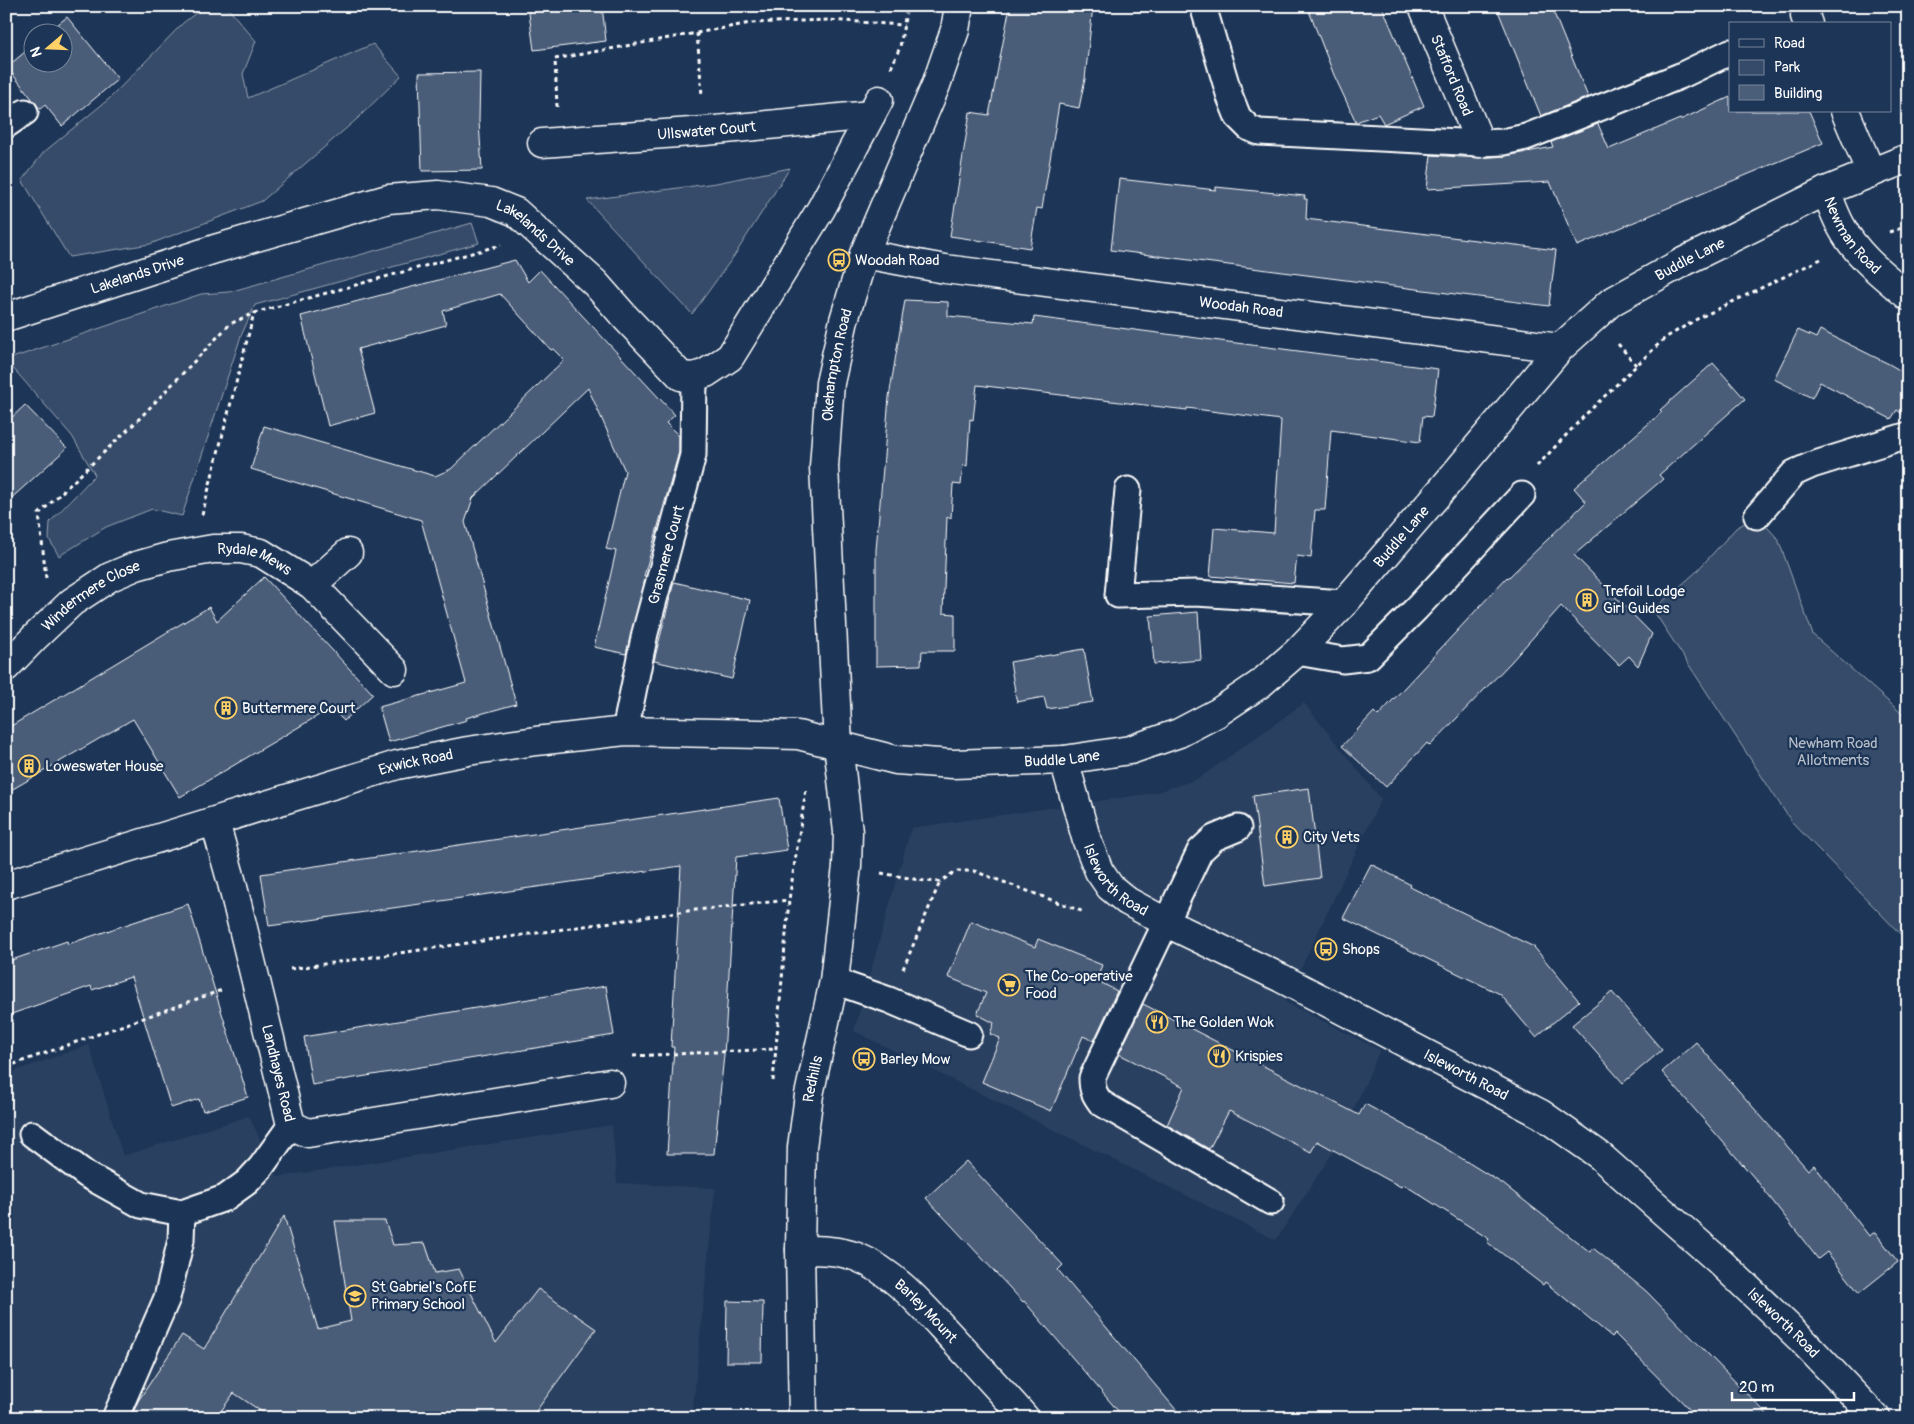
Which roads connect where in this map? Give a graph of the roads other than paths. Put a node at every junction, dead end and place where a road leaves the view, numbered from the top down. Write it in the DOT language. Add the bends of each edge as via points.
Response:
graph roads {
  1 [pos="959,6"];
  2 [pos="1203,6"];
  3 [pos="1423,6"];
  4 [pos="1729,52"];
  5 [pos="1845,112"];
  6 [pos="550,142"];
  7 [pos="1480,143"];
  8 [pos="1908,158"];
  9 [pos="1870,173"];
  10 [pos="1826,191"];
  11 [pos="864,254"];
  12 [pos="1908,296"];
  13 [pos="6,317"];
  14 [pos="1560,348"];
  15 [pos="694,377"];
  16 [pos="1908,435"];
  17 [pos="1128,490"];
  18 [pos="1522,495"];
  19 [pos="1757,516"];
  20 [pos="193,552"];
  21 [pos="348,553"];
  22 [pos="312,585"];
  23 [pos="1344,603"];
  24 [pos="1297,652"];
  25 [pos="6,667"];
  26 [pos="394,670"];
  27 [pos="625,732"];
  28 [pos="838,744"];
  29 [pos="1064,760"];
  30 [pos="215,822"];
  31 [pos="1238,828"];
  32 [pos="6,885"];
  33 [pos="1165,921"];
  34 [pos="834,980"];
  35 [pos="969,1034"];
  36 [pos="610,1083"];
  37 [pos="291,1124"];
  38 [pos="32,1134"];
  39 [pos="1271,1202"];
  40 [pos="182,1212"];
  41 [pos="800,1250"];
  42 [pos="115,1418"];
  43 [pos="803,1418"];
  44 [pos="1025,1418"];
  45 [pos="1876,1418"];
  1 -- 11 [label="street, Okehampton Road" via="955,30 936,85"];
  2 -- 7 [label="lane" via="1230,97 1238,117 1249,128 1260,132"];
  3 -- 7 [label="street, Stafford Road"];
  4 -- 7 [label="lane" via="1680,76 1526,136"];
  5 -- 9 [label="street"];
  6 -- 15 [label="street, Ullswater Court" via="705,131 875,107 822,210 730,356 706,373"];
  8 -- 9 [label="street, Buddle Lane"];
  9 -- 10 [label="street, Buddle Lane"];
  10 -- 12 [label="street, Newman Road" via="1842,228 1853,243 1872,266"];
  10 -- 14 [label="street, Buddle Lane" via="1683,262 1611,302"];
  11 -- 14 [label="street, Woodah Road" via="945,269"];
  11 -- 28 [label="street, Okehampton Road" via="844,320 830,383 824,467"];
  13 -- 15 [label="street, Lakelands Drive" via="215,249 388,199 438,195 491,202 516,212 595,283 681,376"];
  14 -- 23 [label="street, Buddle Lane"];
  15 -- 27 [label="lane, Grasmere Court" via="693,454 645,633"];
  16 -- 19 [label="lane" via="1794,473"];
  17 -- 23 [label="lane" via="1118,595 1196,592"];
  18 -- 24 [label="lane" via="1368,657 1342,660"];
  20 -- 22 [label="street, Rydale Mews" via="241,549 261,553"];
  20 -- 25 [label="street, Windermere Close" via="136,566 110,577 72,602"];
  21 -- 22 [label="street"];
  22 -- 26 [label="street, Rydale Mews"];
  23 -- 24 [label="street, Buddle Lane"];
  24 -- 29 [label="street, Buddle Lane" via="1260,684 1196,725 1130,750"];
  27 -- 28 [label="street, Exwick Road" via="798,735"];
  27 -- 30 [label="street, Exwick Road" via="468,750 397,765"];
  28 -- 29 [label="street, Buddle Lane" via="896,760 953,764"];
  28 -- 34 [label="street, Redhills" via="848,832"];
  29 -- 33 [label="street, Isleworth Road" via="1087,842 1099,871 1110,887 1127,901"];
  30 -- 32 [label="street, Exwick Road"];
  30 -- 37 [label="street, Landhayes Road"];
  31 -- 33 [label="lane" via="1214,838 1200,852"];
  33 -- 39 [label="lane" via="1092,1078 1095,1095 1101,1103"];
  33 -- 45 [label="street, Isleworth Road" via="1541,1114 1599,1155 1719,1261 1801,1338"];
  34 -- 35 [label="lane"];
  34 -- 41 [label="street, Redhills" via="809,1095 802,1147"];
  36 -- 37 [label="street, Landhayes Road" via="308,1133"];
  37 -- 40 [label="lane" via="247,1182 225,1198"];
  38 -- 40 [label="lane" via="87,1175 141,1206"];
  40 -- 42 [label="lane" via="181,1240 167,1298"];
  41 -- 43 [label="street, Redhills"];
  41 -- 44 [label="street, Barley Mount" via="836,1250 881,1270 934,1318"];
}
